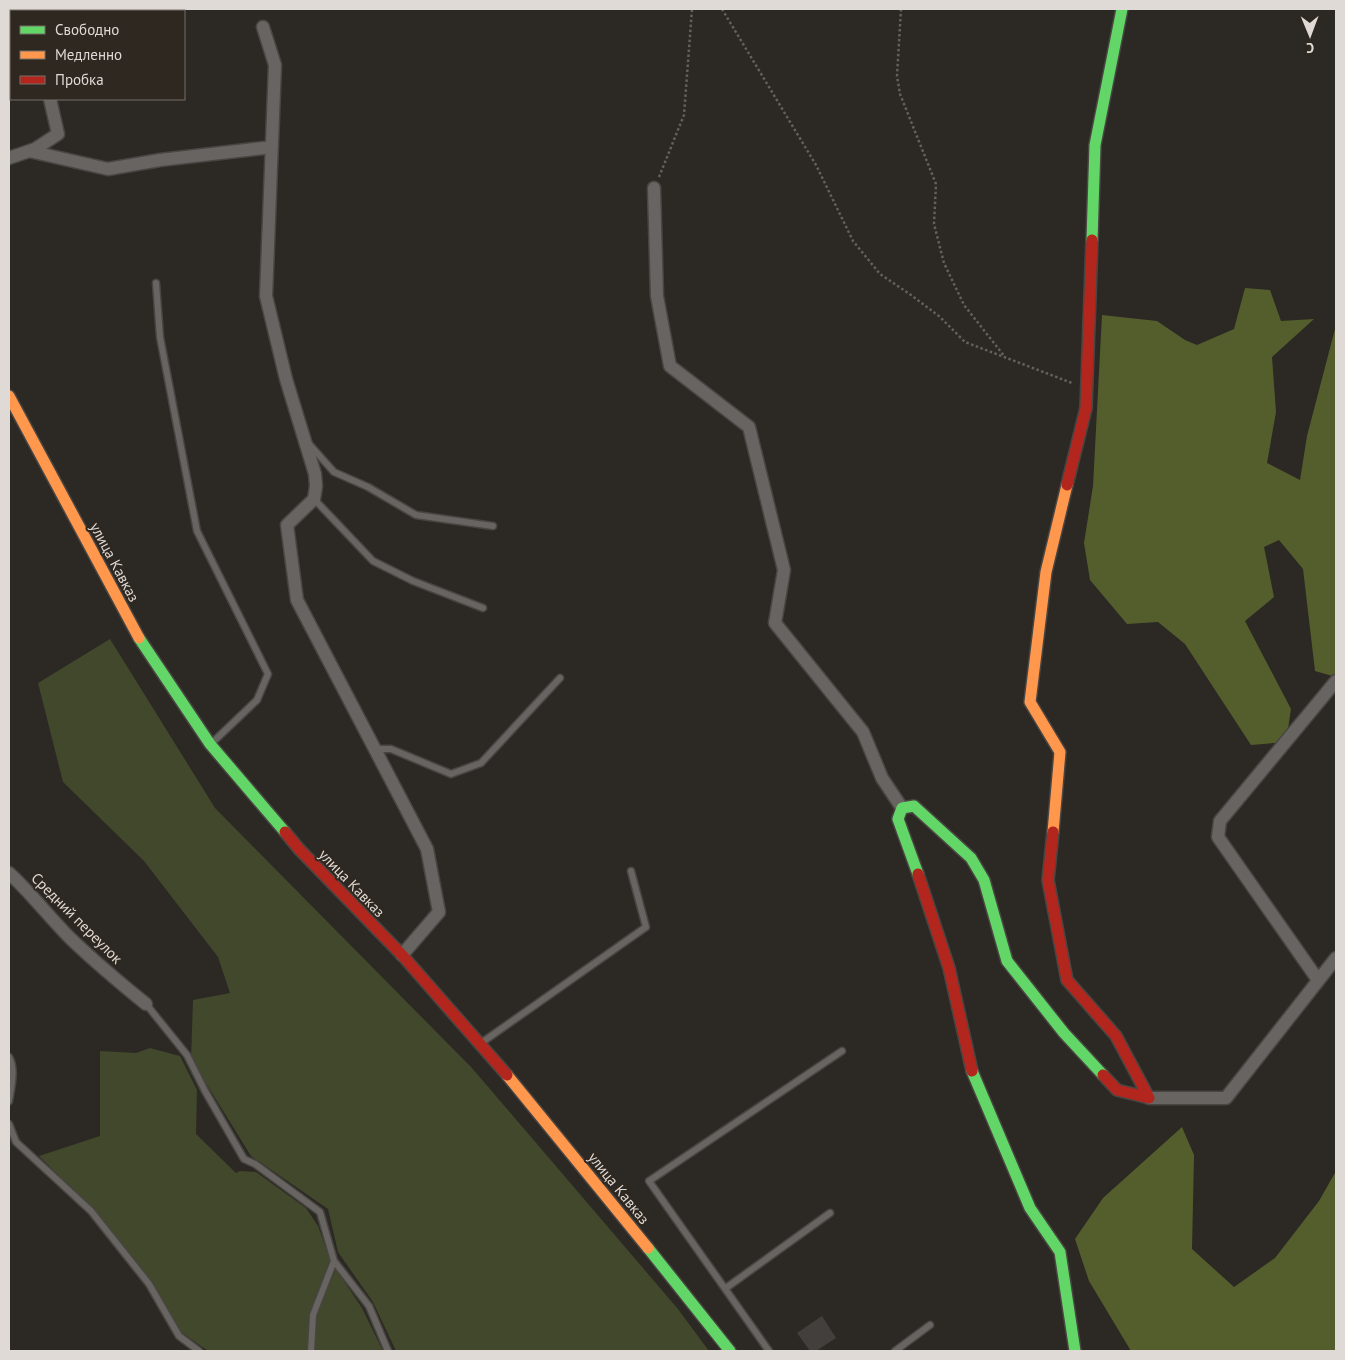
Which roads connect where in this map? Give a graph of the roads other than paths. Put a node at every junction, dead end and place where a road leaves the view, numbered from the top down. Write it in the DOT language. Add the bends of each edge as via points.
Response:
graph roads {
  1 [pos="1122,9"];
  2 [pos="264,27"];
  3 [pos="50,100"];
  4 [pos="272,147"];
  5 [pos="29,151"];
  6 [pos="9,158"];
  7 [pos="654,188"];
  8 [pos="156,283"];
  9 [pos="9,396"];
  10 [pos="304,437"];
  11 [pos="314,499"];
  12 [pos="493,526"];
  13 [pos="483,608"];
  14 [pos="560,678"];
  15 [pos="1336,681"];
  16 [pos="210,744"];
  17 [pos="374,750"];
  18 [pos="902,808"];
  19 [pos="631,870"];
  20 [pos="9,873"];
  21 [pos="402,955"];
  22 [pos="1336,958"];
  23 [pos="1318,980"];
  24 [pos="146,1004"];
  25 [pos="480,1043"];
  26 [pos="842,1051"];
  27 [pos="9,1058"];
  28 [pos="1149,1098"];
  29 [pos="9,1101"];
  30 [pos="9,1124"];
  31 [pos="830,1213"];
  32 [pos="334,1262"];
  33 [pos="726,1288"];
  34 [pos="930,1325"];
  35 [pos="200,1351"];
  36 [pos="311,1351"];
  37 [pos="388,1351"];
  38 [pos="730,1351"];
  39 [pos="769,1351"];
  40 [pos="895,1351"];
  41 [pos="1075,1351"];
  1 -- 28 [label="main road" via="1096,145 1086,408 1046,572 1030,702 1060,752 1048,880 1067,980 1116,1036"];
  2 -- 4 [label="street" via="275,65"];
  3 -- 5 [label="street" via="58,134"];
  4 -- 5 [label="street" via="108,169"];
  4 -- 10 [label="street" via="266,296"];
  5 -- 6 [label="street"];
  7 -- 18 [label="street" via="657,296 670,366 748,427 784,570 775,623 863,732 882,778"];
  8 -- 16 [label="lane" via="160,337 197,531 268,674 257,700"];
  9 -- 16 [label="main road, улица Кавказ" via="145,649"];
  10 -- 11 [label="street" via="315,474"];
  10 -- 12 [label="lane" via="334,472 368,487 416,516"];
  11 -- 13 [label="lane" via="373,561 413,581"];
  11 -- 17 [label="street" via="287,525 297,600"];
  14 -- 17 [label="lane" via="481,763 451,774 391,748"];
  15 -- 23 [label="street" via="1220,821 1218,837"];
  16 -- 21 [label="main road, улица Кавказ" via="299,849"];
  17 -- 21 [label="street" via="427,849 439,912"];
  18 -- 28 [label="main road" via="914,806 970,858 984,880 1007,961 1064,1033 1117,1090"];
  18 -- 41 [label="main road" via="898,819 949,968 973,1074 1030,1208 1060,1252"];
  19 -- 25 [label="lane" via="646,927"];
  20 -- 24 [label="street, Средний переулок" via="69,936"];
  21 -- 25 [label="main road, улица Кавказ"];
  22 -- 23 [label="street"];
  23 -- 28 [label="street" via="1226,1098"];
  24 -- 32 [label="lane" via="187,1055 244,1159 320,1212"];
  25 -- 38 [label="main road, улица Кавказ"];
  26 -- 33 [label="lane" via="649,1181"];
  27 -- 29 [label="lane" via="12,1062 12,1086"];
  30 -- 35 [label="lane" via="16,1142 91,1211 149,1284 179,1336"];
  31 -- 33 [label="lane"];
  32 -- 36 [label="lane" via="313,1314"];
  32 -- 37 [label="lane" via="369,1306"];
  33 -- 39 [label="lane"];
  34 -- 40 [label="lane"];
}
